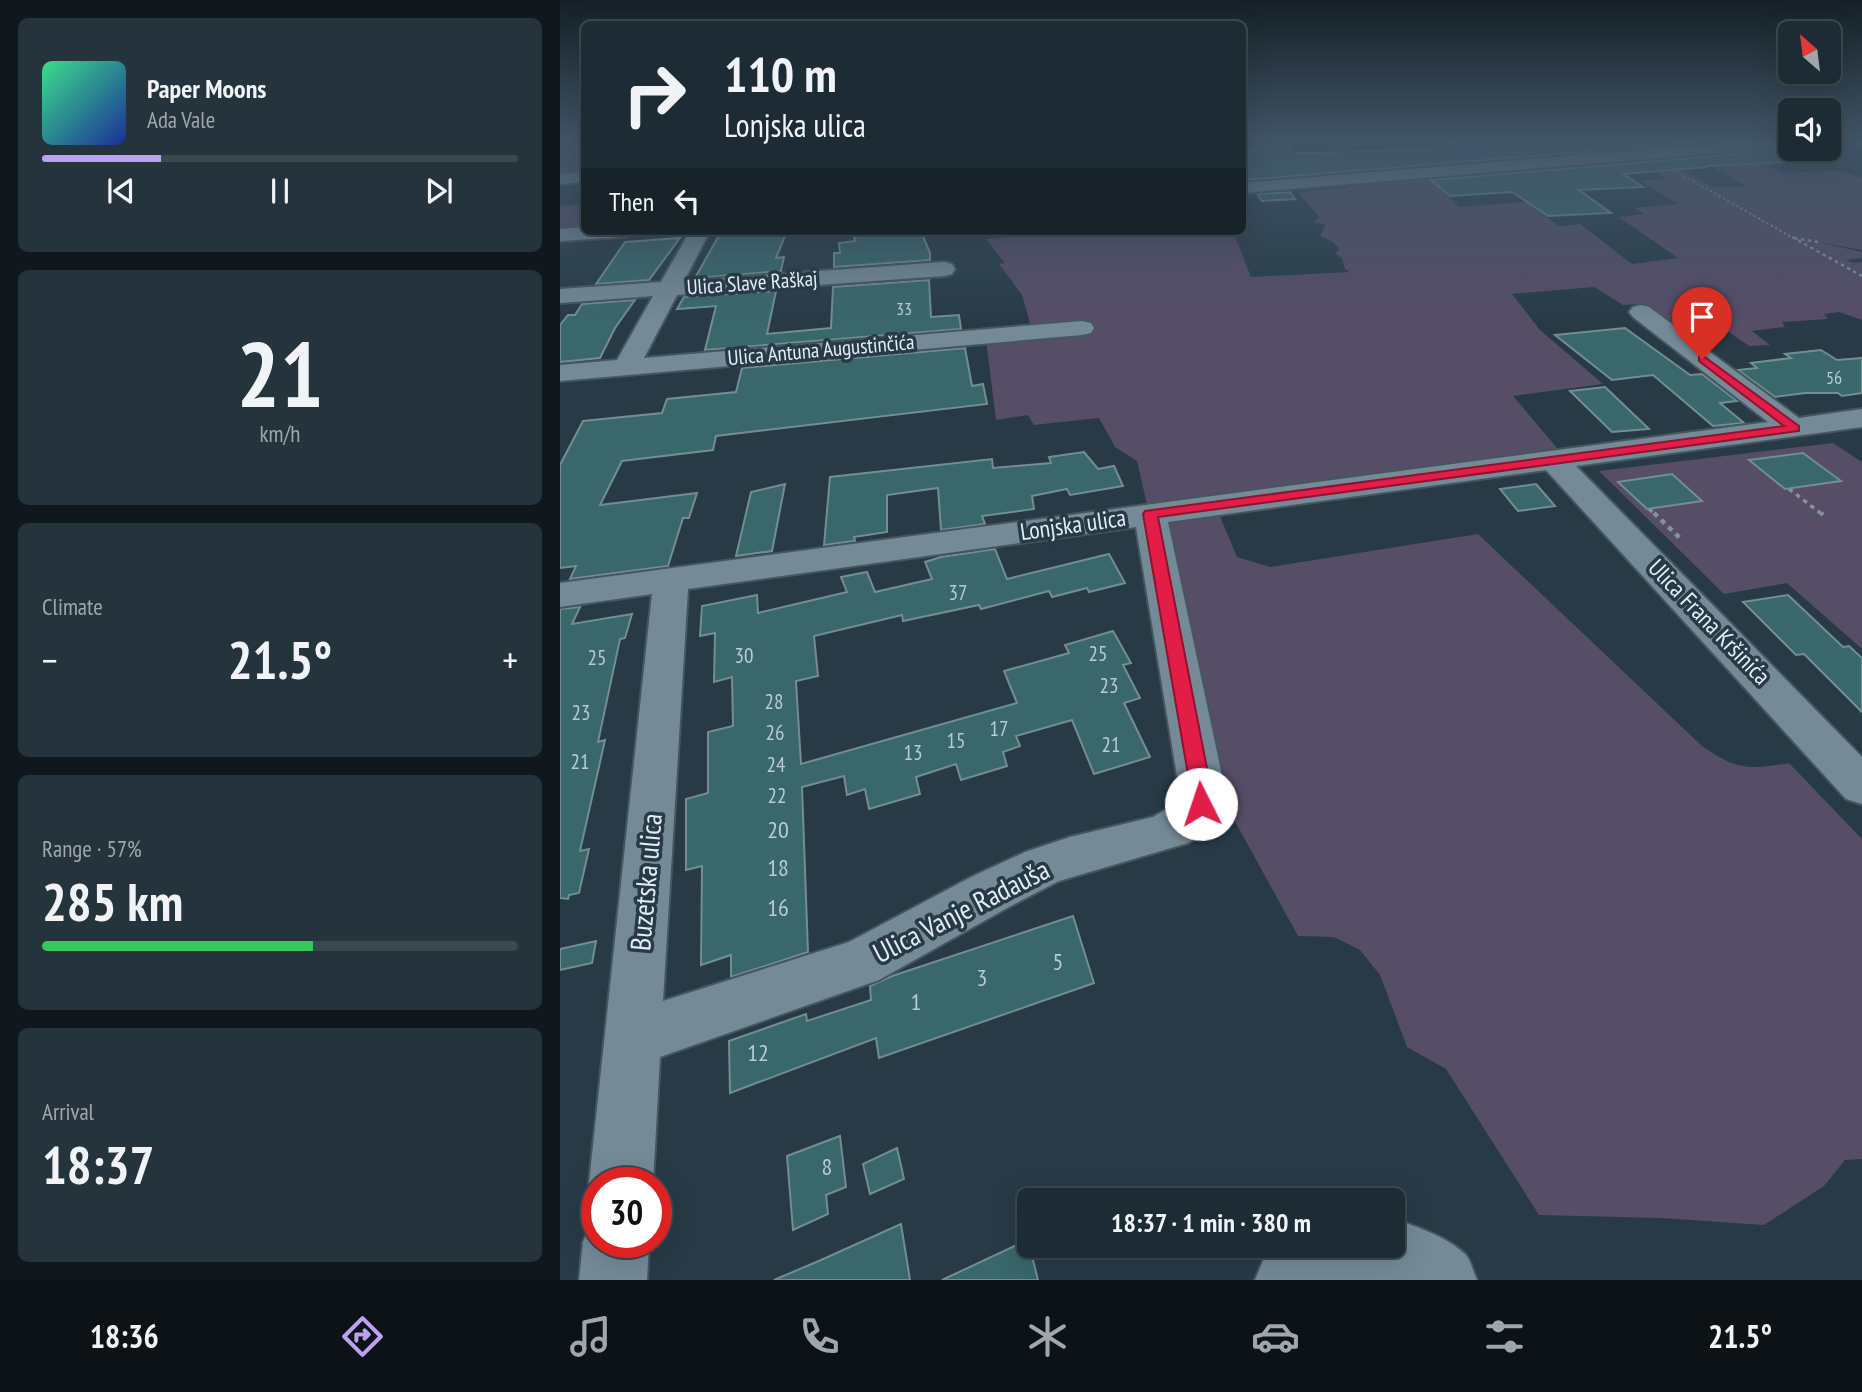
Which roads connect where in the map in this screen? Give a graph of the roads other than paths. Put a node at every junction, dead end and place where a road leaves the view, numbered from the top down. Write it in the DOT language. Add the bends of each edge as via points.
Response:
graph roads {
  1 [pos="581,234"];
  2 [pos="560,235"];
  3 [pos="698,235"];
  4 [pos="944,269"];
  5 [pos="670,288"];
  6 [pos="560,296"];
  7 [pos="1641,312"];
  8 [pos="1082,328"];
  9 [pos="626,367"];
  10 [pos="560,373"];
  11 [pos="1862,418"];
  12 [pos="1828,423"];
  13 [pos="1794,428"];
  14 [pos="1862,447"];
  15 [pos="1553,460"];
  16 [pos="1150,514"];
  17 [pos="671,580"];
  18 [pos="560,595"];
  19 [pos="1862,786"];
  20 [pos="633,1039"];
  21 [pos="622,1167"];
  22 [pos="615,1258"];
  23 [pos="613,1280"];
  24 [pos="1289,1280"];
  25 [pos="1443,1280"];
  1 -- 2 [label="street"];
  3 -- 5 [label="street"];
  4 -- 5 [label="street, Ulica Slave Raškaj"];
  5 -- 6 [label="street, Ulica Slave Raškaj"];
  5 -- 9 [label="street"];
  7 -- 13 [label="street"];
  8 -- 9 [label="street, Ulica Antuna Augustinčića"];
  9 -- 10 [label="street, Ulica Antuna Augustinčića"];
  11 -- 12 [label="street, Lonjska ulica"];
  12 -- 13 [label="street, Lonjska ulica"];
  12 -- 14 [label="street"];
  13 -- 15 [label="street, Lonjska ulica"];
  15 -- 16 [label="street, Lonjska ulica"];
  15 -- 19 [label="street, Ulica Frana Kršinića"];
  16 -- 17 [label="street, Lonjska ulica"];
  16 -- 20 [label="street, Ulica Vanje Radauša" via="1203,794 1195,815 1160,833 1070,857 1017,878 860,963"];
  17 -- 18 [label="street, Lonjska ulica"];
  17 -- 20 [label="street, Buzetska ulica"];
  20 -- 21 [label="street, Buzetska ulica"];
  22 -- 23 [label="street"];
  24 -- 25 [label="street" via="1347,1251 1375,1247 1407,1256"];
}
